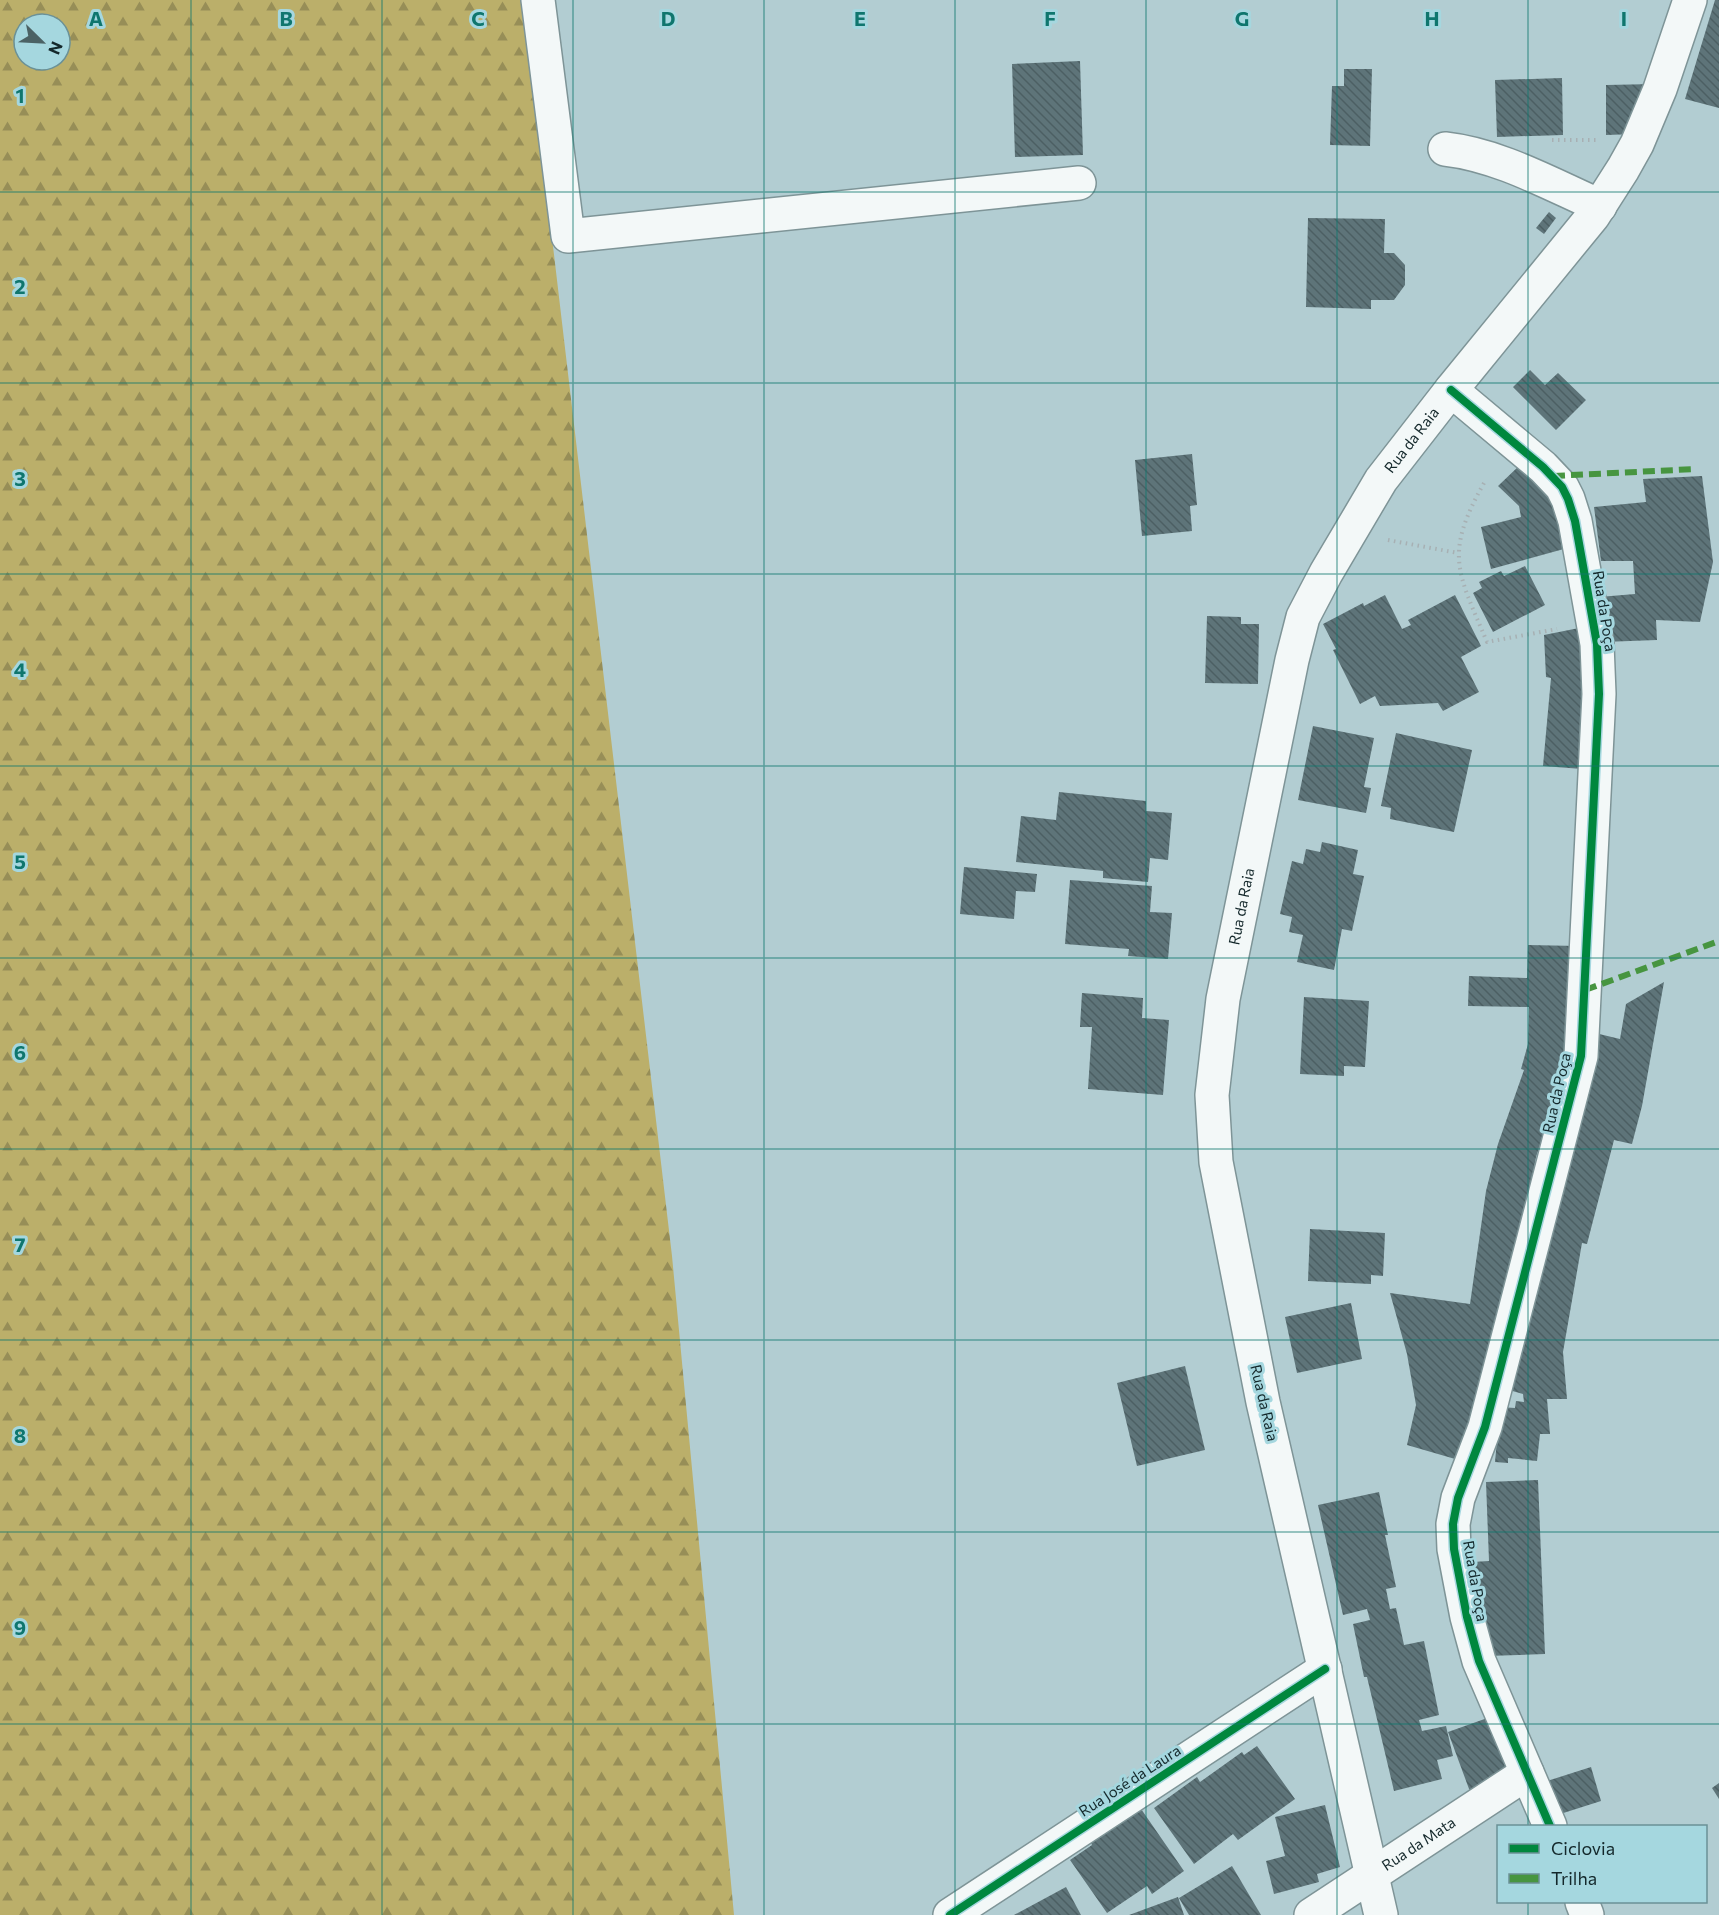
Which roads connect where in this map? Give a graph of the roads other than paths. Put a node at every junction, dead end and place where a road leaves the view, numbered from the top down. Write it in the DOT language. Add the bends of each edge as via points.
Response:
graph roads {
  1 [pos="538,0"];
  2 [pos="1690,0"];
  3 [pos="1445,149"];
  4 [pos="1079,183"];
  5 [pos="1600,206"];
  6 [pos="1451,390"];
  7 [pos="1325,1670"];
  8 [pos="1527,1773"];
  9 [pos="1549,1825"];
  10 [pos="1372,1875"];
  11 [pos="950,1915"];
  12 [pos="1311,1915"];
  13 [pos="1381,1915"];
  1 -- 4 [label="street" via="568,236"];
  2 -- 5 [label="street, Rua da Raia" via="1639,139"];
  3 -- 5 [label="street" via="1498,162"];
  5 -- 6 [label="street, Rua da Raia"];
  6 -- 7 [label="street, Rua da Raia" via="1381,480 1304,617 1223,999 1212,1095 1216,1162 1252,1351"];
  6 -- 8 [label="street, Rua da Poça" via="1562,487 1575,521 1599,660 1581,1056 1485,1427 1460,1492 1453,1524 1470,1633"];
  7 -- 10 [label="street, Rua da Raia"];
  7 -- 11 [label="street, Rua José da Laura"];
  8 -- 9 [label="street, Rua da Poça"];
  8 -- 10 [label="street, Rua da Mata"];
  10 -- 12 [label="street, Rua da Mata"];
  10 -- 13 [label="street, Rua da Raia"];
}
